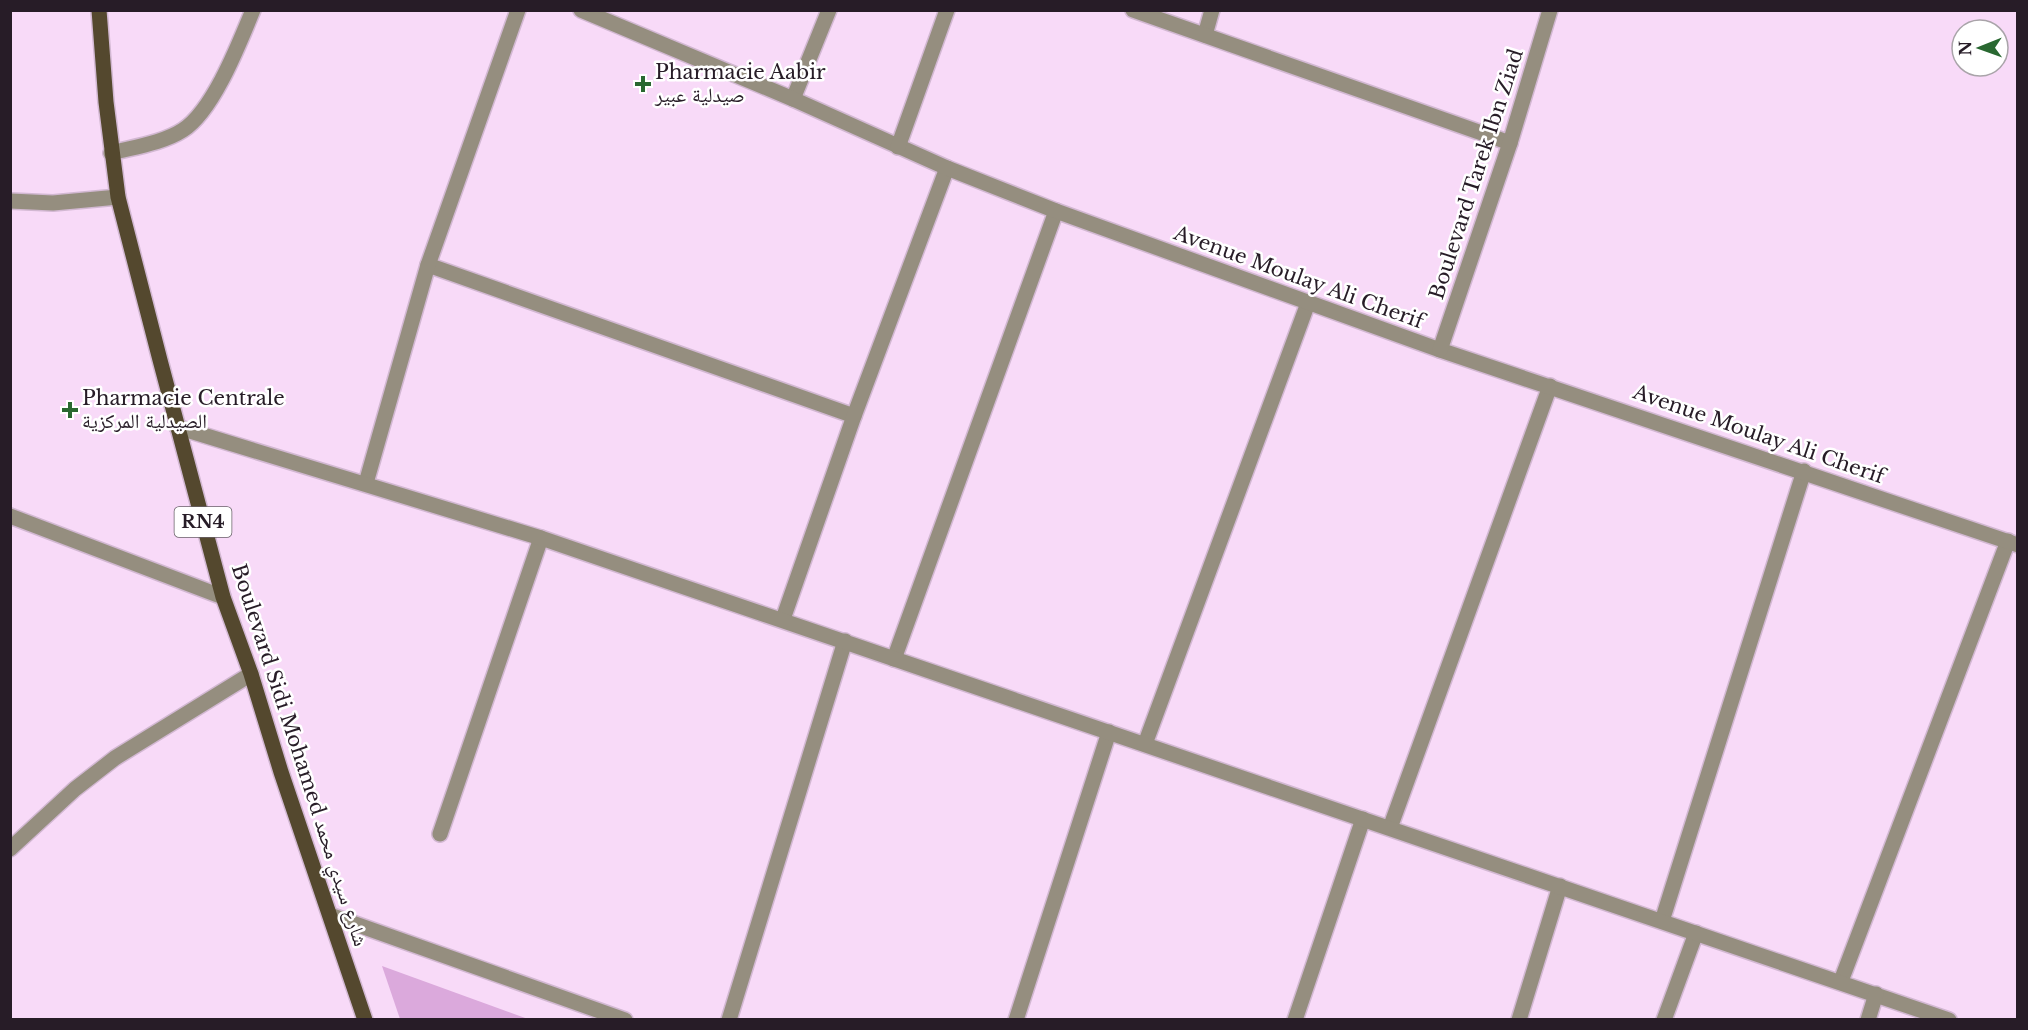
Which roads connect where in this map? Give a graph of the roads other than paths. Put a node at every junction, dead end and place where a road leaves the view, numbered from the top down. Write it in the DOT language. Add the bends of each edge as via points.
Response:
graph roads {
  1 [pos="99,10"];
  2 [pos="253,10"];
  3 [pos="518,10"];
  4 [pos="581,10"];
  5 [pos="829,10"];
  6 [pos="947,10"];
  7 [pos="1132,10"];
  8 [pos="1212,10"];
  9 [pos="1550,10"];
  10 [pos="1205,35"];
  11 [pos="793,99"];
  12 [pos="1510,143"];
  13 [pos="898,147"];
  14 [pos="111,153"];
  15 [pos="947,168"];
  16 [pos="118,197"];
  17 [pos="10,201"];
  18 [pos="1056,211"];
  19 [pos="428,265"];
  20 [pos="1308,303"];
  21 [pos="1440,351"];
  22 [pos="1550,386"];
  23 [pos="854,416"];
  24 [pos="177,427"];
  25 [pos="1804,471"];
  26 [pos="366,483"];
  27 [pos="10,516"];
  28 [pos="541,538"];
  29 [pos="2013,543"];
  30 [pos="223,597"];
  31 [pos="783,619"];
  32 [pos="844,641"];
  33 [pos="894,659"];
  34 [pos="251,674"];
  35 [pos="1109,732"];
  36 [pos="1145,744"];
  37 [pos="1363,819"];
  38 [pos="1390,828"];
  39 [pos="440,834"];
  40 [pos="10,849"];
  41 [pos="1560,886"];
  42 [pos="330,915"];
  43 [pos="1662,921"];
  44 [pos="1696,933"];
  45 [pos="1841,981"];
  46 [pos="1876,994"];
  47 [pos="365,1020"];
  48 [pos="625,1020"];
  49 [pos="729,1020"];
  50 [pos="1016,1020"];
  51 [pos="1295,1020"];
  52 [pos="1519,1020"];
  53 [pos="1664,1020"];
  54 [pos="1868,1020"];
  55 [pos="1949,1020"];
  1 -- 14 [label="main road, Boulevard Sidi Mohamed شارع سيدي محمد / RN4"];
  2 -- 14 [label="street" via="202,113 182,131 162,140"];
  3 -- 19 [label="street"];
  4 -- 11 [label="street, Avenue Moulay Ali Cherif"];
  5 -- 11 [label="street"];
  6 -- 13 [label="street"];
  7 -- 10 [label="street"];
  8 -- 10 [label="street"];
  9 -- 12 [label="street, Boulevard Tarek Ibn Ziad"];
  10 -- 12 [label="street"];
  11 -- 13 [label="street, Avenue Moulay Ali Cherif"];
  12 -- 21 [label="street, Boulevard Tarek Ibn Ziad"];
  13 -- 15 [label="street, Avenue Moulay Ali Cherif"];
  14 -- 16 [label="main road, Boulevard Sidi Mohamed شارع سيدي محمد / RN4"];
  15 -- 18 [label="street, Avenue Moulay Ali Cherif"];
  15 -- 23 [label="street"];
  16 -- 17 [label="street" via="53,203"];
  16 -- 24 [label="main road, Boulevard Sidi Mohamed شارع سيدي محمد / RN4"];
  18 -- 20 [label="street, Avenue Moulay Ali Cherif"];
  18 -- 33 [label="street"];
  19 -- 23 [label="street"];
  19 -- 26 [label="street"];
  20 -- 21 [label="street, Avenue Moulay Ali Cherif"];
  20 -- 36 [label="street"];
  21 -- 22 [label="street, Avenue Moulay Ali Cherif"];
  22 -- 25 [label="street, Avenue Moulay Ali Cherif"];
  22 -- 38 [label="street"];
  23 -- 31 [label="street"];
  24 -- 26 [label="street"];
  24 -- 30 [label="main road, Boulevard Sidi Mohamed شارع سيدي محمد / RN4"];
  25 -- 29 [label="street, Avenue Moulay Ali Cherif"];
  25 -- 43 [label="street"];
  26 -- 28 [label="street"];
  27 -- 30 [label="street"];
  28 -- 31 [label="street"];
  28 -- 39 [label="street"];
  29 -- 45 [label="street"];
  30 -- 34 [label="main road, Boulevard Sidi Mohamed شارع سيدي محمد / RN4"];
  31 -- 32 [label="street"];
  32 -- 33 [label="street"];
  32 -- 49 [label="street"];
  33 -- 35 [label="street"];
  34 -- 40 [label="street" via="115,758"];
  34 -- 42 [label="main road, Boulevard Sidi Mohamed شارع سيدي محمد / RN4"];
  35 -- 36 [label="street"];
  35 -- 50 [label="street"];
  36 -- 37 [label="street"];
  37 -- 38 [label="street"];
  37 -- 51 [label="street"];
  38 -- 41 [label="street"];
  41 -- 43 [label="street"];
  41 -- 52 [label="street"];
  42 -- 47 [label="main road, Boulevard Sidi Mohamed شارع سيدي محمد / RN4"];
  42 -- 48 [label="street"];
  43 -- 44 [label="street"];
  44 -- 45 [label="street"];
  44 -- 53 [label="street"];
  45 -- 46 [label="street"];
  46 -- 54 [label="street"];
  46 -- 55 [label="street"];
}
